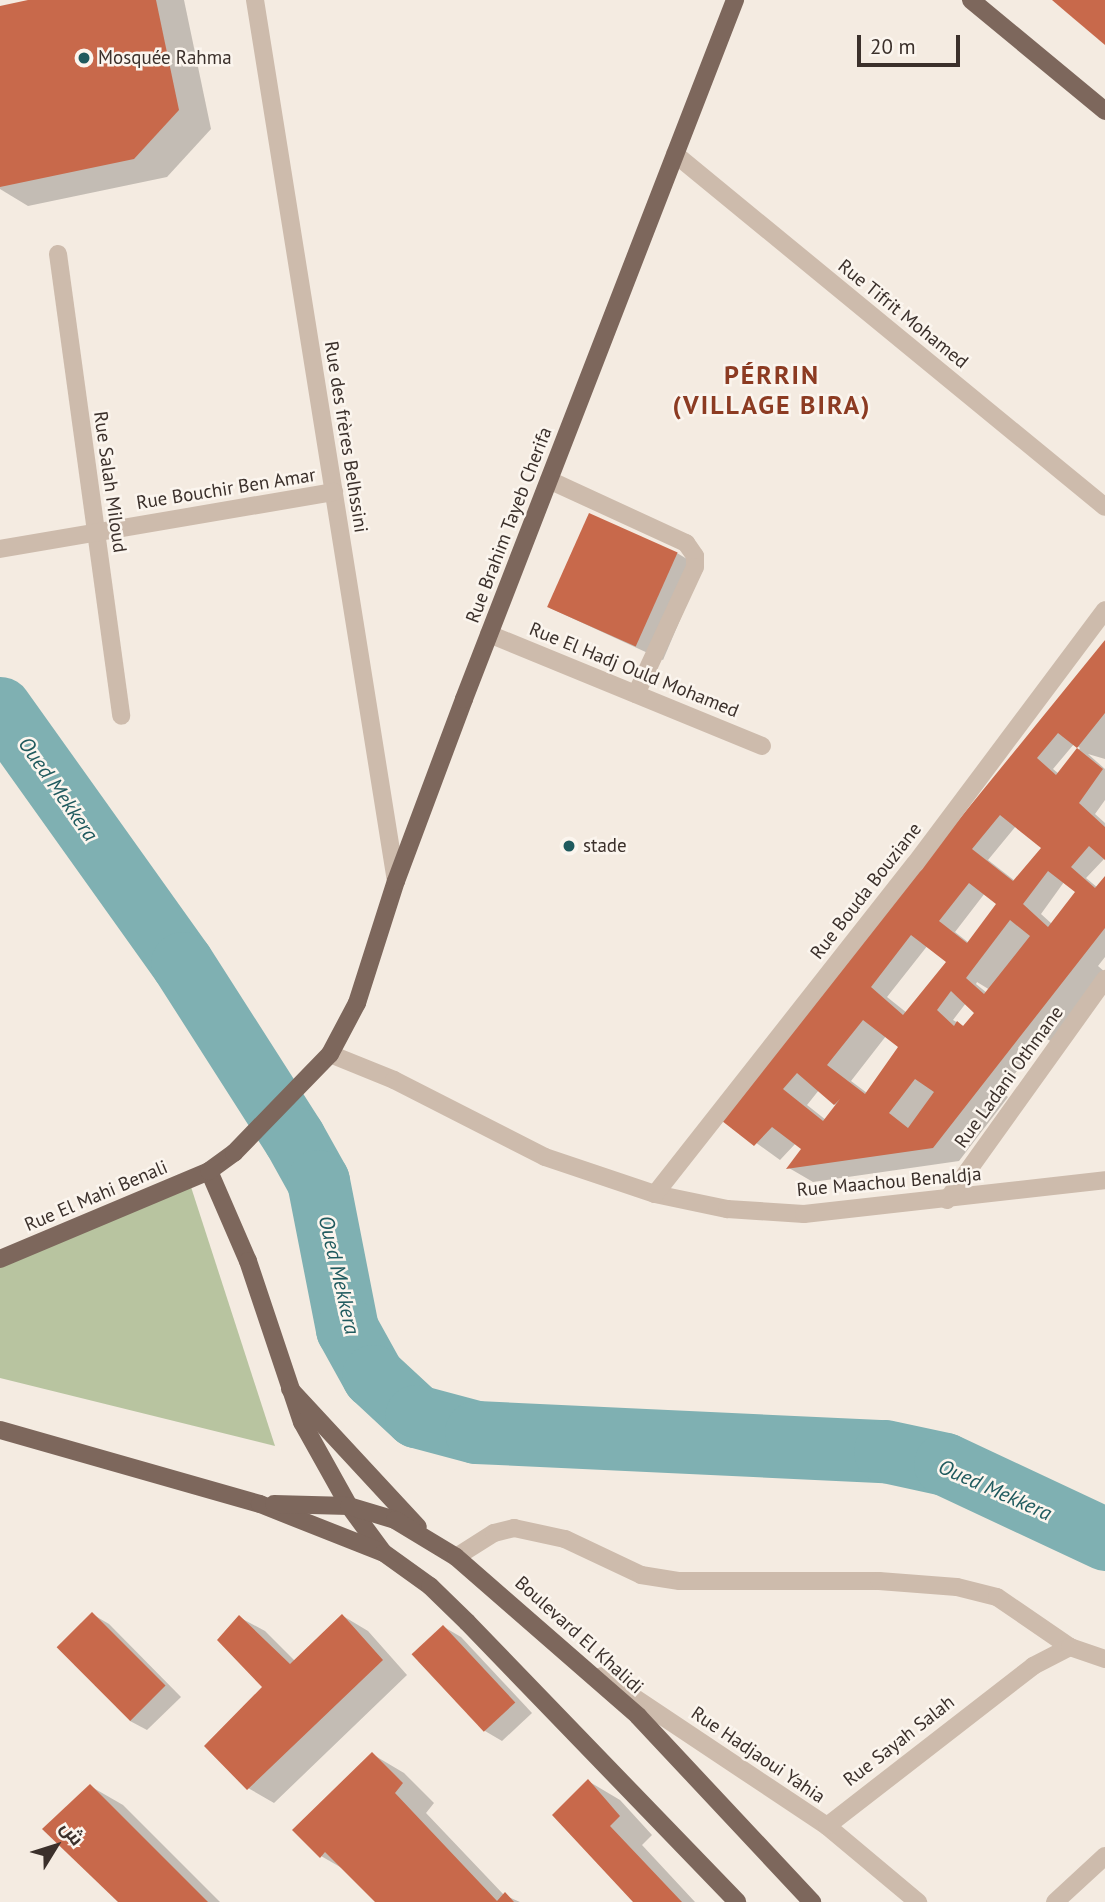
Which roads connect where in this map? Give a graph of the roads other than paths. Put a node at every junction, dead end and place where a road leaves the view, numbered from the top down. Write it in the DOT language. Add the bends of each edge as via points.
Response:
graph roads {
  1 [pos="255,0"];
  2 [pos="735,0"];
  3 [pos="971,0"];
  4 [pos="1105,111"];
  5 [pos="675,154"];
  6 [pos="58,254"];
  7 [pos="549,480"];
  8 [pos="334,492"];
  9 [pos="1105,507"];
  10 [pos="96,531"];
  11 [pos="0,549"];
  12 [pos="1105,610"];
  13 [pos="489,634"];
  14 [pos="636,694"];
  15 [pos="121,716"];
  16 [pos="762,746"];
  17 [pos="396,881"];
  18 [pos="1105,979"];
  19 [pos="326,1060"];
  20 [pos="234,1153"];
  21 [pos="209,1171"];
  22 [pos="1105,1180"];
  23 [pos="655,1194"];
  24 [pos="947,1200"];
  25 [pos="0,1259"];
  26 [pos="288,1387"];
  27 [pos="0,1430"];
  28 [pos="260,1504"];
  29 [pos="349,1506"];
  30 [pos="433,1541"];
  31 [pos="384,1553"];
  32 [pos="456,1557"];
  33 [pos="1070,1647"];
  34 [pos="567,1653"];
  35 [pos="1105,1659"];
  36 [pos="827,1826"];
  37 [pos="1105,1856"];
  38 [pos="737,1902"];
  39 [pos="812,1902"];
  40 [pos="918,1902"];
  41 [pos="1055,1902"];
  1 -- 8 [label="street, Rue des frères Belhssini"];
  2 -- 5 [label="main road, Rue Brahim Tayeb Cherifa"];
  3 -- 4 [label="main road"];
  5 -- 7 [label="main road, Rue Brahim Tayeb Cherifa"];
  5 -- 9 [label="street, Rue Tifrit Mohamed"];
  6 -- 10 [label="street, Rue Salah Miloud"];
  7 -- 13 [label="main road, Rue Brahim Tayeb Cherifa"];
  7 -- 14 [label="street" via="680,540 695,556 695,567"];
  8 -- 10 [label="street, Rue Bouchir Ben Amar"];
  8 -- 17 [label="street, Rue des frères Belhssini"];
  10 -- 11 [label="street, Rue Bouchir Ben Amar"];
  10 -- 15 [label="street, Rue Salah Miloud"];
  12 -- 23 [label="street, Rue Bouda Bouziane" via="915,864"];
  13 -- 14 [label="street, Rue El Hadj Ould Mohamed"];
  13 -- 17 [label="main road, Rue Brahim Tayeb Cherifa"];
  14 -- 16 [label="street, Rue El Hadj Ould Mohamed"];
  17 -- 19 [label="main road, Rue Brahim Tayeb Cherifa" via="357,1003"];
  18 -- 24 [label="street, Rue Ladani Othmane"];
  19 -- 20 [label="main road, Rue Brahim Tayeb Cherifa"];
  19 -- 23 [label="street, Rue Maachou Benaldja" via="394,1080 545,1157"];
  20 -- 21 [label="main road, Rue El Mahi Benali"];
  21 -- 25 [label="main road, Rue El Mahi Benali"];
  21 -- 26 [label="main road" via="248,1261"];
  22 -- 24 [label="street, Rue Maachou Benaldja"];
  23 -- 24 [label="street, Rue Maachou Benaldja" via="727,1209 804,1214"];
  26 -- 29 [label="main road" via="302,1422"];
  26 -- 30 [label="main road"];
  27 -- 28 [label="main road"];
  28 -- 29 [label="main road, Boulevard El Khalidi"];
  28 -- 31 [label="main road"];
  29 -- 30 [label="main road, Boulevard El Khalidi" via="395,1520"];
  29 -- 31 [label="main road"];
  30 -- 32 [label="main road, Boulevard El Khalidi"];
  31 -- 38 [label="main road" via="458,1613"];
  32 -- 33 [label="street" via="494,1533 514,1528 565,1539 641,1575 680,1581 879,1581 957,1587 997,1597"];
  32 -- 34 [label="main road, Boulevard El Khalidi"];
  33 -- 35 [label="street"];
  33 -- 36 [label="street, Rue Sayah Salah" via="998,1690"];
  34 -- 36 [label="street, Rue Hadjaoui Yahia"];
  34 -- 39 [label="main road, Boulevard El Khalidi" via="638,1716"];
  36 -- 40 [label="street, Rue Hadjaoui Yahia"];
  37 -- 41 [label="street"];
}
